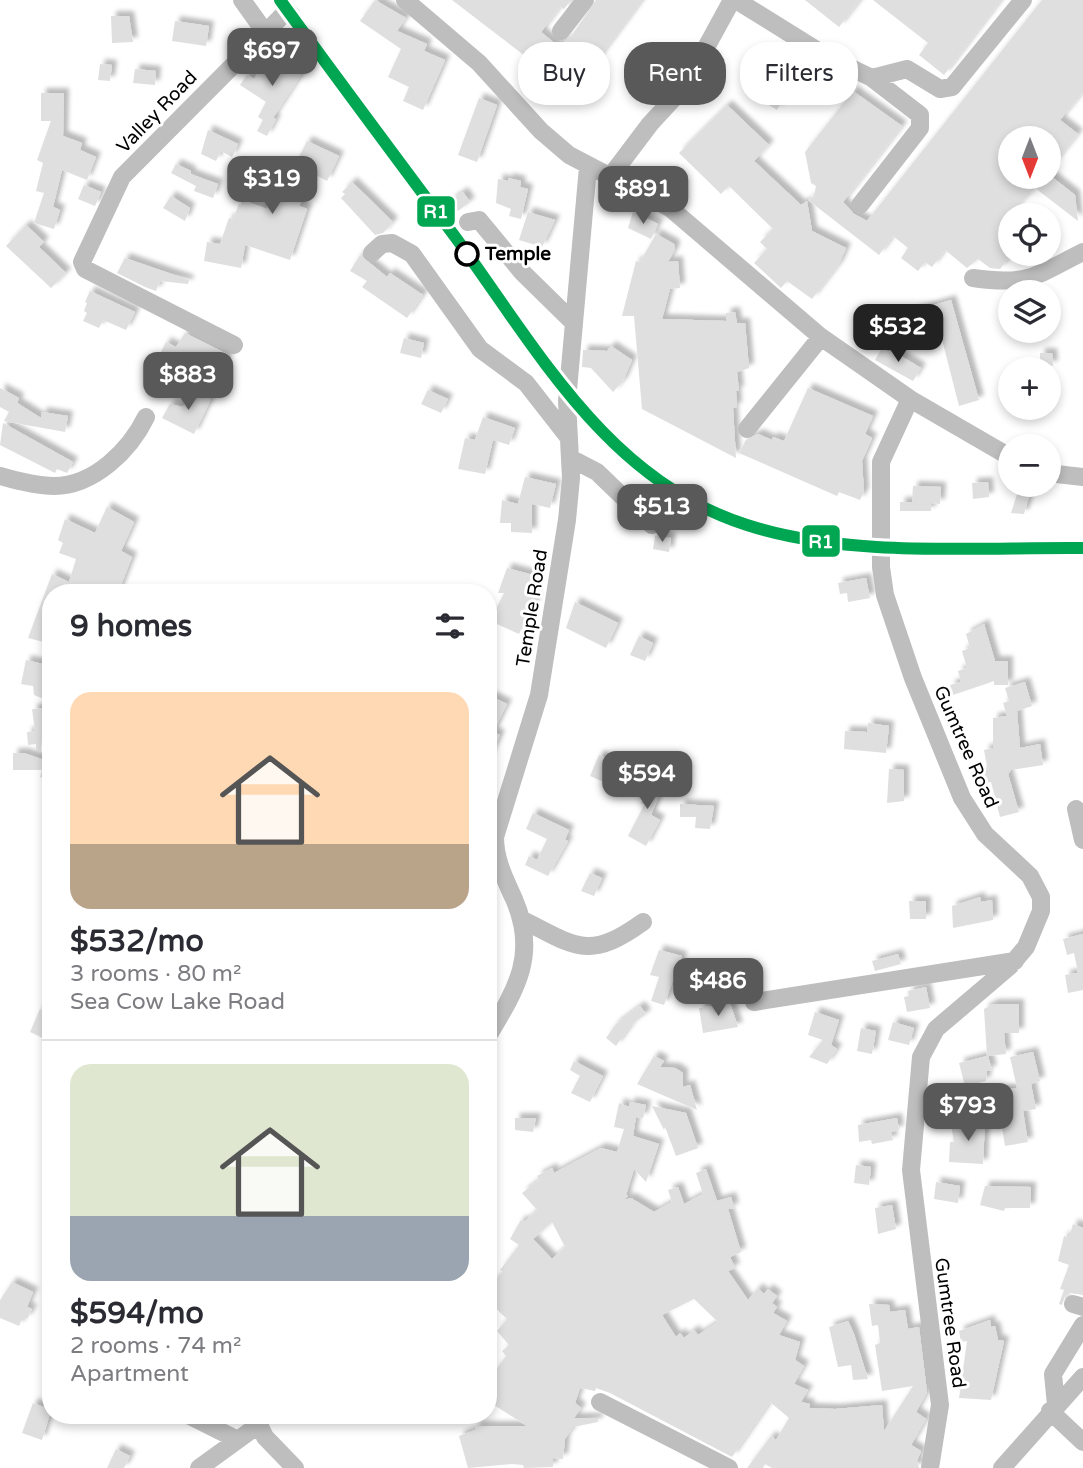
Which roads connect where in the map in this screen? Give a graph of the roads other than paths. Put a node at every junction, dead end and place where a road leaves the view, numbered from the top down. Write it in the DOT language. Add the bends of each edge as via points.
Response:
graph roads {
  1 [pos="242,0"];
  2 [pos="405,0"];
  3 [pos="585,0"];
  4 [pos="734,0"];
  5 [pos="1023,0"];
  6 [pos="281,17"];
  7 [pos="561,31"];
  8 [pos="265,32"];
  9 [pos="872,78"];
  10 [pos="588,167"];
  11 [pos="610,177"];
  12 [pos="860,205"];
  13 [pos="468,222"];
  14 [pos="1083,252"];
  15 [pos="372,253"];
  16 [pos="973,278"];
  17 [pos="574,323"];
  18 [pos="821,337"];
  19 [pos="234,345"];
  20 [pos="910,399"];
  21 [pos="146,417"];
  22 [pos="747,429"];
  23 [pos="569,438"];
  24 [pos="998,450"];
  25 [pos="570,458"];
  26 [pos="1061,474"];
  27 [pos="0,476"];
  28 [pos="1083,477"];
  29 [pos="652,525"];
  30 [pos="1076,809"];
  31 [pos="497,830"];
  32 [pos="1083,840"];
  33 [pos="497,858"];
  34 [pos="523,920"];
  35 [pos="643,922"];
  36 [pos="1015,961"];
  37 [pos="754,1002"];
  38 [pos="497,1008"];
  39 [pos="1083,1325"];
  40 [pos="1083,1377"];
  41 [pos="600,1402"];
  42 [pos="1053,1408"];
  43 [pos="206,1424"];
  44 [pos="253,1424"];
  45 [pos="258,1424"];
  46 [pos="236,1439"];
  47 [pos="1083,1443"];
  48 [pos="199,1468"];
  49 [pos="295,1468"];
  50 [pos="729,1468"];
  51 [pos="930,1468"];
  52 [pos="1002,1468"];
  1 -- 8 [label="street"];
  2 -- 10 [label="street" via="479,63 555,145"];
  3 -- 7 [label="street"];
  4 -- 9 [label="street"];
  4 -- 11 [label="street" via="685,86"];
  5 -- 9 [label="street" via="953,87 940,89 907,69"];
  6 -- 8 [label="street, Valley Road"];
  8 -- 19 [label="street, Valley Road" via="122,177 82,259 83,266"];
  9 -- 12 [label="street" via="920,115 922,125"];
  10 -- 11 [label="street"];
  10 -- 17 [label="street, Temple Road"];
  11 -- 18 [label="street" via="687,220"];
  13 -- 17 [label="street" via="479,220 522,272"];
  14 -- 16 [label="street" via="1028,280 1009,283"];
  15 -- 23 [label="street" via="382,244 392,243 412,254 480,349 526,383"];
  17 -- 23 [label="street, Temple Road" via="567,401"];
  18 -- 20 [label="street"];
  18 -- 22 [label="street"];
  20 -- 24 [label="street"];
  20 -- 36 [label="street, Gumtree Road" via="881,462 881,579 913,678 962,798 985,834 1030,876 1041,897 1036,930"];
  21 -- 27 [label="street" via="125,451 70,484 52,487"];
  23 -- 25 [label="street, Temple Road"];
  25 -- 29 [label="street" via="597,472"];
  25 -- 31 [label="street, Temple Road" via="570,496 546,666"];
  26 -- 28 [label="street"];
  30 -- 32 [label="street"];
  33 -- 34 [label="street, Temple Road"];
  34 -- 35 [label="street" via="571,943 600,947"];
  34 -- 38 [label="street, Temple Road" via="525,956 519,982"];
  36 -- 37 [label="street"];
  36 -- 51 [label="street, Gumtree Road" via="936,1029 921,1057 911,1170 940,1405"];
  39 -- 42 [label="street" via="1052,1374"];
  40 -- 42 [label="street"];
  41 -- 50 [label="street"];
  42 -- 47 [label="street"];
  42 -- 52 [label="street"];
  43 -- 46 [label="street"];
  44 -- 46 [label="street"];
  45 -- 49 [label="street"];
  46 -- 48 [label="street"];
}
